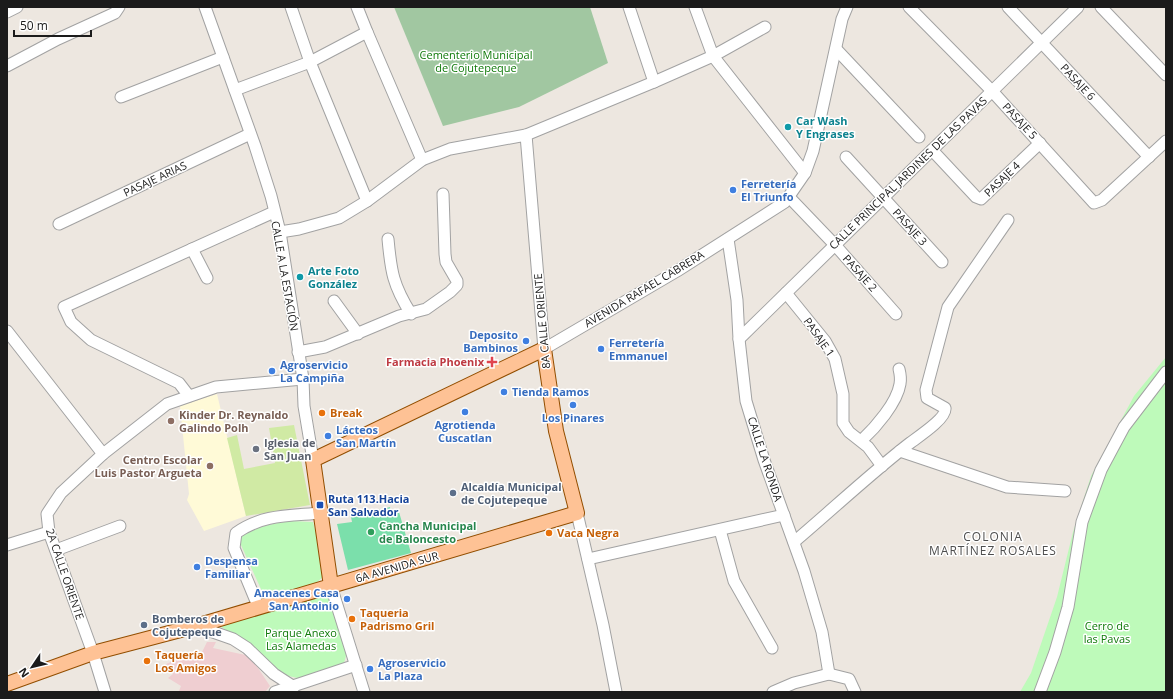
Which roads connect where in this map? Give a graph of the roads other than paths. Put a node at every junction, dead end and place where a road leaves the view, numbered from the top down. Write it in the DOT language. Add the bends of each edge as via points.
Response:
graph roads {
  1 [pos="17,7"];
  2 [pos="119,7"];
  3 [pos="205,7"];
  4 [pos="291,7"];
  5 [pos="357,7"];
  6 [pos="629,7"];
  7 [pos="695,7"];
  8 [pos="847,7"];
  9 [pos="909,7"];
  10 [pos="1008,7"];
  11 [pos="1078,7"];
  12 [pos="1101,7"];
  13 [pos="7,12"];
  14 [pos="765,27"];
  15 [pos="368,34"];
  16 [pos="1041,42"];
  17 [pos="836,49"];
  18 [pos="713,56"];
  19 [pos="223,57"];
  20 [pos="310,62"];
  21 [pos="7,66"];
  22 [pos="1166,75"];
  23 [pos="654,82"];
  24 [pos="234,90"];
  25 [pos="992,91"];
  26 [pos="121,97"];
  27 [pos="250,134"];
  28 [pos="526,136"];
  29 [pos="919,137"];
  30 [pos="1166,141"];
  31 [pos="1040,143"];
  32 [pos="932,150"];
  33 [pos="846,157"];
  34 [pos="1149,157"];
  35 [pos="422,160"];
  36 [pos="805,173"];
  37 [pos="443,194"];
  38 [pos="789,197"];
  39 [pos="884,197"];
  40 [pos="367,201"];
  41 [pos="274,212"];
  42 [pos="1008,220"];
  43 [pos="59,224"];
  44 [pos="280,232"];
  45 [pos="728,238"];
  46 [pos="388,239"];
  47 [pos="835,245"];
  48 [pos="192,249"];
  49 [pos="942,262"];
  50 [pos="207,278"];
  51 [pos="786,293"];
  52 [pos="334,301"];
  53 [pos="411,314"];
  54 [pos="896,314"];
  55 [pos="7,331"];
  56 [pos="358,334"];
  57 [pos="739,339"];
  58 [pos="544,349"];
  59 [pos="298,352"];
  60 [pos="899,369"];
  61 [pos="1166,372"];
  62 [pos="303,379"];
  63 [pos="189,396"];
  64 [pos="862,440"];
  65 [pos="900,451"];
  66 [pos="103,454"];
  67 [pos="313,460"];
  68 [pos="882,466"];
  69 [pos="1065,491"];
  70 [pos="322,513"];
  71 [pos="577,513"];
  72 [pos="784,515"];
  73 [pos="120,526"];
  74 [pos="720,530"];
  75 [pos="49,532"];
  76 [pos="794,542"];
  77 [pos="7,545"];
  78 [pos="56,550"];
  79 [pos="588,560"];
  80 [pos="331,586"];
  81 [pos="258,606"];
  82 [pos="196,626"];
  83 [pos="772,648"];
  84 [pos="93,653"];
  85 [pos="356,665"];
  86 [pos="830,674"];
  87 [pos="7,684"];
  88 [pos="294,689"];
  89 [pos="105,692"];
  90 [pos="275,692"];
  91 [pos="364,692"];
  92 [pos="616,692"];
  93 [pos="773,692"];
  94 [pos="855,692"];
  95 [pos="1040,692"];
  1 -- 13 [label="street"];
  2 -- 21 [label="street" via="115,13"];
  3 -- 19 [label="street, CALLE A LA ESTACIÓN"];
  4 -- 20 [label="street"];
  5 -- 15 [label="street"];
  6 -- 23 [label="street"];
  7 -- 18 [label="street"];
  8 -- 17 [label="street, AVENIDA RAFAEL CABRERA"];
  9 -- 25 [label="street, PASAJE 5"];
  10 -- 16 [label="street, PASAJE 6"];
  11 -- 16 [label="street, CALLE PRINCIPAL JARDINES DE LAS PAVAS"];
  12 -- 22 [label="street"];
  14 -- 18 [label="street"];
  15 -- 20 [label="street"];
  15 -- 35 [label="street"];
  16 -- 25 [label="street, CALLE PRINCIPAL JARDINES DE LAS PAVAS"];
  16 -- 34 [label="street, PASAJE 6"];
  17 -- 29 [label="street"];
  17 -- 36 [label="street, AVENIDA RAFAEL CABRERA" via="813,151"];
  18 -- 23 [label="street"];
  18 -- 36 [label="street"];
  19 -- 24 [label="street, CALLE A LA ESTACIÓN"];
  19 -- 26 [label="street"];
  20 -- 24 [label="street"];
  20 -- 40 [label="street"];
  23 -- 28 [label="street"];
  24 -- 27 [label="street, CALLE A LA ESTACIÓN"];
  25 -- 31 [label="street, PASAJE 5"];
  25 -- 32 [label="street, CALLE PRINCIPAL JARDINES DE LAS PAVAS"];
  27 -- 41 [label="street, CALLE A LA ESTACIÓN"];
  27 -- 43 [label="street, PASAJE ARIAS"];
  28 -- 35 [label="street" via="450,149"];
  28 -- 58 [label="street, 8A CALLE ORIENTE"];
  30 -- 34 [label="street"];
  31 -- 32 [label="street, PASAJE 4" via="981,199 976,198"];
  31 -- 34 [label="street, PASAJE 5" via="1094,203 1102,200"];
  32 -- 39 [label="street, CALLE PRINCIPAL JARDINES DE LAS PAVAS"];
  33 -- 39 [label="street, PASAJE 3"];
  35 -- 40 [label="street"];
  36 -- 38 [label="street, AVENIDA RAFAEL CABRERA"];
  37 -- 53 [label="street" via="446,262 457,285 426,309"];
  38 -- 45 [label="street, AVENIDA RAFAEL CABRERA"];
  38 -- 47 [label="street, PASAJE 2"];
  39 -- 47 [label="street, CALLE PRINCIPAL JARDINES DE LAS PAVAS"];
  39 -- 49 [label="street, PASAJE 3"];
  40 -- 44 [label="street" via="339,218 299,230"];
  41 -- 44 [label="street, CALLE A LA ESTACIÓN"];
  41 -- 48 [label="street"];
  42 -- 65 [label="street" via="948,307 926,390 927,398 945,408 945,413"];
  44 -- 59 [label="street, CALLE A LA ESTACIÓN"];
  45 -- 57 [label="street, CALLE LA RONDA" via="737,300"];
  45 -- 58 [label="street, AVENIDA RAFAEL CABRERA"];
  46 -- 53 [label="street" via="394,284"];
  47 -- 51 [label="street, CALLE PRINCIPAL JARDINES DE LAS PAVAS"];
  47 -- 54 [label="street, PASAJE 2"];
  48 -- 50 [label="street"];
  48 -- 63 [label="street" via="64,307 71,322 91,340 179,383"];
  51 -- 57 [label="street, CALLE PRINCIPAL JARDINES DE LAS PAVAS"];
  51 -- 64 [label="street, PASAJE 1" via="825,342 835,359 843,394 843,423 849,432"];
  52 -- 56 [label="street"];
  53 -- 56 [label="street" via="399,316"];
  55 -- 66 [label="street"];
  56 -- 59 [label="street" via="325,347"];
  57 -- 72 [label="street, CALLE LA RONDA" via="746,401"];
  58 -- 67 [label="main road, AVENIDA RAFAEL CABRERA"];
  58 -- 71 [label="main road, 8A CALLE ORIENTE" via="556,431"];
  59 -- 62 [label="street, CALLE A LA ESTACIÓN"];
  60 -- 64 [label="street" via="900,385 890,407 878,426"];
  61 -- 95 [label="street" via="1124,427 1101,470 1082,522 1068,607"];
  62 -- 63 [label="street, 2A CALLE ORIENTE" via="216,387"];
  62 -- 67 [label="street, CALLE A LA ESTACIÓN" via="304,406"];
  63 -- 66 [label="street, 2A CALLE ORIENTE" via="167,404"];
  64 -- 68 [label="street, PASAJE 1"];
  65 -- 68 [label="street"];
  65 -- 69 [label="street" via="1007,487"];
  66 -- 75 [label="street, 2A CALLE ORIENTE" via="61,493 47,514"];
  67 -- 70 [label="main road"];
  68 -- 76 [label="street"];
  70 -- 80 [label="main road"];
  70 -- 81 [label="street" via="273,517 250,523 236,533 234,548"];
  71 -- 79 [label="street, 8A CALLE ORIENTE"];
  71 -- 80 [label="main road, 6A AVENIDA SUR"];
  72 -- 74 [label="street"];
  72 -- 76 [label="street, CALLE LA RONDA"];
  73 -- 78 [label="street"];
  74 -- 79 [label="street"];
  74 -- 83 [label="street" via="734,581"];
  75 -- 77 [label="street"];
  75 -- 78 [label="street, 2A CALLE ORIENTE"];
  76 -- 86 [label="street, CALLE LA RONDA" via="822,632"];
  78 -- 84 [label="street, 2A CALLE ORIENTE"];
  79 -- 92 [label="street, 8A CALLE ORIENTE"];
  80 -- 81 [label="main road, 6A AVENIDA SUR"];
  80 -- 85 [label="street"];
  81 -- 82 [label="main road, 6A AVENIDA SUR"];
  82 -- 84 [label="main road, 6A AVENIDA SUR"];
  82 -- 88 [label="street" via="233,639"];
  84 -- 87 [label="main road, 6A AVENIDA SUR"];
  84 -- 89 [label="street, 2A CALLE ORIENTE"];
  85 -- 88 [label="street"];
  85 -- 91 [label="street"];
  86 -- 93 [label="street" via="794,683"];
  86 -- 94 [label="street" via="849,680"];
  88 -- 90 [label="street"];
}
